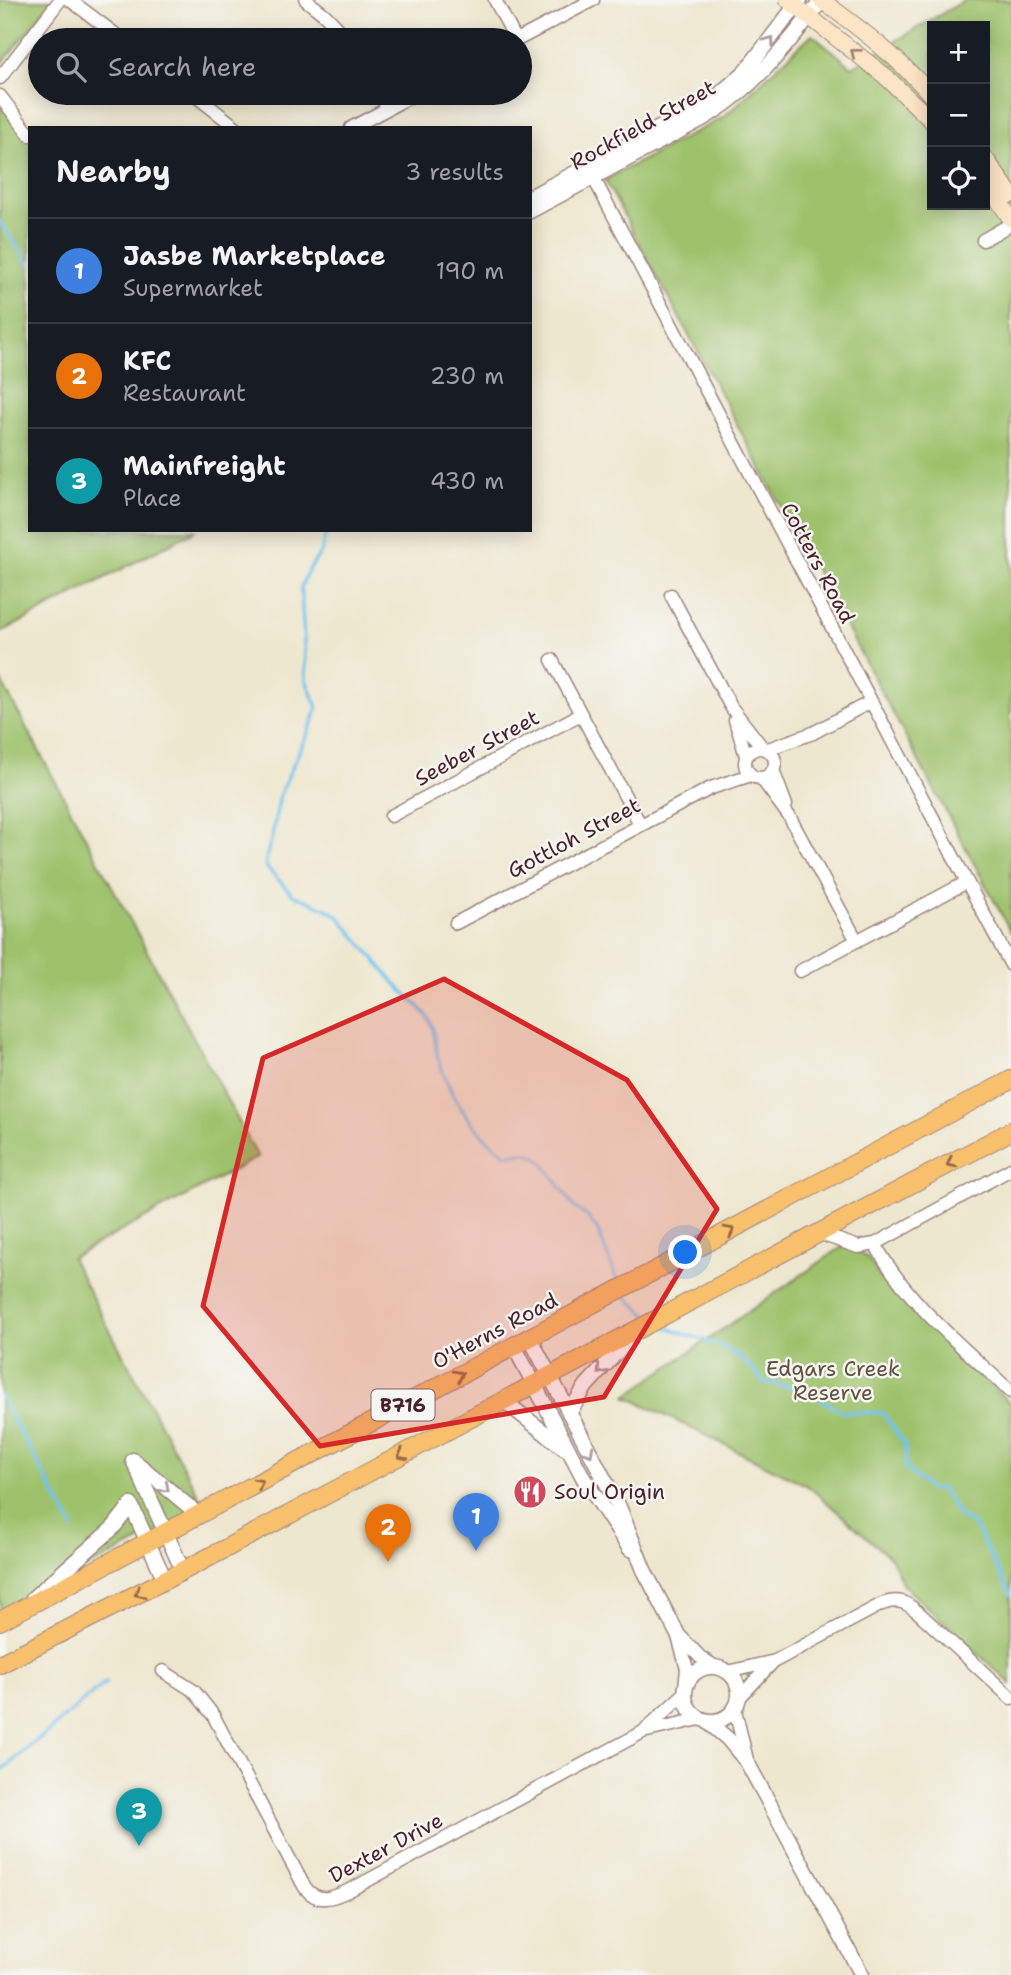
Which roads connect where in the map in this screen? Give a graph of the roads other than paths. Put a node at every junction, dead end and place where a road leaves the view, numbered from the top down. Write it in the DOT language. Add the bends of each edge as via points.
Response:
graph roads {
  1 [pos="60,0"];
  2 [pos="70,0"];
  3 [pos="306,0"];
  4 [pos="495,0"];
  5 [pos="593,0"];
  6 [pos="822,0"];
  7 [pos="795,2"];
  8 [pos="809,16"];
  9 [pos="38,28"];
  10 [pos="107,28"];
  11 [pos="337,28"];
  12 [pos="510,28"];
  13 [pos="532,32"];
  14 [pos="28,42"];
  15 [pos="0,78"];
  16 [pos="927,90"];
  17 [pos="0,96"];
  18 [pos="207,105"];
  19 [pos="386,105"];
  20 [pos="394,105"];
  21 [pos="388,108"];
  22 [pos="927,116"];
  23 [pos="234,126"];
  24 [pos="355,126"];
  25 [pos="28,132"];
  26 [pos="990,165"];
  27 [pos="590,172"];
  28 [pos="990,188"];
  29 [pos="1011,195"];
  30 [pos="532,196"];
  31 [pos="532,210"];
  32 [pos="1011,219"];
  33 [pos="1011,224"];
  34 [pos="983,240"];
  35 [pos="671,595"];
  36 [pos="552,660"];
  37 [pos="870,702"];
  38 [pos="731,707"];
  39 [pos="581,714"];
  40 [pos="813,733"];
  41 [pos="765,748"];
  42 [pos="745,759"];
  43 [pos="774,766"];
  44 [pos="756,777"];
  45 [pos="711,788"];
  46 [pos="391,816"];
  47 [pos="789,816"];
  48 [pos="640,824"];
  49 [pos="967,882"];
  50 [pos="456,923"];
  51 [pos="857,941"];
  52 [pos="1011,965"];
  53 [pos="800,971"];
  54 [pos="1011,1080"];
  55 [pos="1011,1131"];
  56 [pos="1011,1170"];
  57 [pos="818,1233"];
  58 [pos="875,1244"];
  59 [pos="636,1331"];
  60 [pos="522,1342"];
  61 [pos="542,1381"];
  62 [pos="1011,1392"];
  63 [pos="504,1401"];
  64 [pos="569,1413"];
  65 [pos="573,1456"];
  66 [pos="199,1515"];
  67 [pos="165,1533"];
  68 [pos="148,1542"];
  69 [pos="644,1570"];
  70 [pos="183,1571"];
  71 [pos="165,1580"];
  72 [pos="8,1617"];
  73 [pos="677,1633"];
  74 [pos="775,1661"];
  75 [pos="0,1664"];
  76 [pos="722,1670"];
  77 [pos="163,1671"];
  78 [pos="685,1690"];
  79 [pos="1011,1698"];
  80 [pos="737,1704"];
  81 [pos="704,1720"];
  82 [pos="643,1732"];
  83 [pos="747,1762"];
  84 [pos="862,1975"];
  1 -- 9 [label="street"];
  2 -- 10 [label="street"];
  3 -- 11 [label="street"];
  4 -- 12 [label="street"];
  5 -- 13 [label="street"];
  6 -- 8 [label="street, Rockfield Street"];
  6 -- 16 [label="main road" via="876,41"];
  7 -- 8 [label="main road"];
  27 -- 7 [label="street, Rockfield Street, one-way" via="720,94 746,72"];
  22 -- 8 [label="main road, one-way"];
  8 -- 27 [label="street, Rockfield Street" via="783,50 729,103"];
  14 -- 15 [label="street"];
  17 -- 25 [label="street"];
  18 -- 23 [label="street"];
  19 -- 21 [label="street"];
  20 -- 21 [label="street"];
  21 -- 24 [label="street"];
  26 -- 29 [label="main road"];
  27 -- 30 [label="street, Rockfield Street"];
  27 -- 31 [label="street, Rockfield Street"];
  27 -- 37 [label="street, Cotters Road"];
  28 -- 32 [label="main road"];
  33 -- 34 [label="street"];
  35 -- 38 [label="street"];
  36 -- 39 [label="street"];
  37 -- 40 [label="street"];
  37 -- 49 [label="street, Cotters Road"];
  38 -- 41 [label="street"];
  38 -- 42 [label="street"];
  39 -- 46 [label="street, Seeber Street"];
  39 -- 48 [label="street"];
  40 -- 41 [label="street"];
  40 -- 43 [label="street"];
  41 -- 42 [label="street" via="753,749"];
  41 -- 43 [label="street"];
  42 -- 44 [label="street"];
  42 -- 45 [label="street, Gottloh Street"];
  43 -- 44 [label="street" via="770,774"];
  43 -- 47 [label="street"];
  44 -- 45 [label="street, Gottloh Street"];
  44 -- 47 [label="street"];
  45 -- 48 [label="street, Gottloh Street"];
  47 -- 51 [label="street"];
  48 -- 50 [label="street, Gottloh Street"];
  49 -- 51 [label="street"];
  49 -- 52 [label="street, Cotters Road"];
  51 -- 53 [label="street"];
  60 -- 54 [label="main road, O'Herns Road / B716, one-way"];
  55 -- 57 [label="main road, B716, one-way"];
  56 -- 58 [label="street"];
  57 -- 58 [label="street" via="858,1247"];
  57 -- 59 [label="main road, B716"];
  58 -- 62 [label="street" via="913,1299"];
  59 -- 61 [label="main road, B716"];
  59 -- 64 [label="street, one-way" via="586,1386"];
  60 -- 61 [label="street"];
  66 -- 60 [label="main road, O'Herns Road / B716, one-way"];
  61 -- 63 [label="main road, B716"];
  61 -- 64 [label="street"];
  61 -- 65 [label="street"];
  63 -- 65 [label="street"];
  63 -- 70 [label="main road, B716, one-way"];
  64 -- 69 [label="street, one-way" via="618,1507"];
  65 -- 69 [label="street"];
  66 -- 67 [label="main road, O'Herns Road / B716"];
  67 -- 66 [label="street, one-way" via="133,1460"];
  67 -- 68 [label="main road, O'Herns Road / B716"];
  67 -- 70 [label="street"];
  68 -- 71 [label="street"];
  68 -- 72 [label="main road, O'Herns Road / B716"];
  68 -- 72 [label="street" via="131,1505 113,1528"];
  69 -- 73 [label="street"];
  70 -- 71 [label="main road, B716"];
  71 -- 75 [label="main road, B716, one-way"];
  73 -- 76 [label="street" via="700,1657"];
  73 -- 78 [label="street" via="687,1669"];
  74 -- 76 [label="street"];
  74 -- 79 [label="street" via="882,1604 901,1601"];
  74 -- 80 [label="street"];
  76 -- 78 [label="street" via="700,1670"];
  76 -- 80 [label="street" via="737,1684"];
  77 -- 82 [label="street, Dexter Drive" via="194,1691 212,1715 304,1886 311,1895 324,1899 351,1890"];
  78 -- 81 [label="street" via="688,1709"];
  78 -- 82 [label="street, Dexter Drive"];
  80 -- 81 [label="street" via="723,1719"];
  80 -- 83 [label="street"];
  81 -- 82 [label="street, Dexter Drive"];
  81 -- 83 [label="street"];
  83 -- 84 [label="street"];
}
